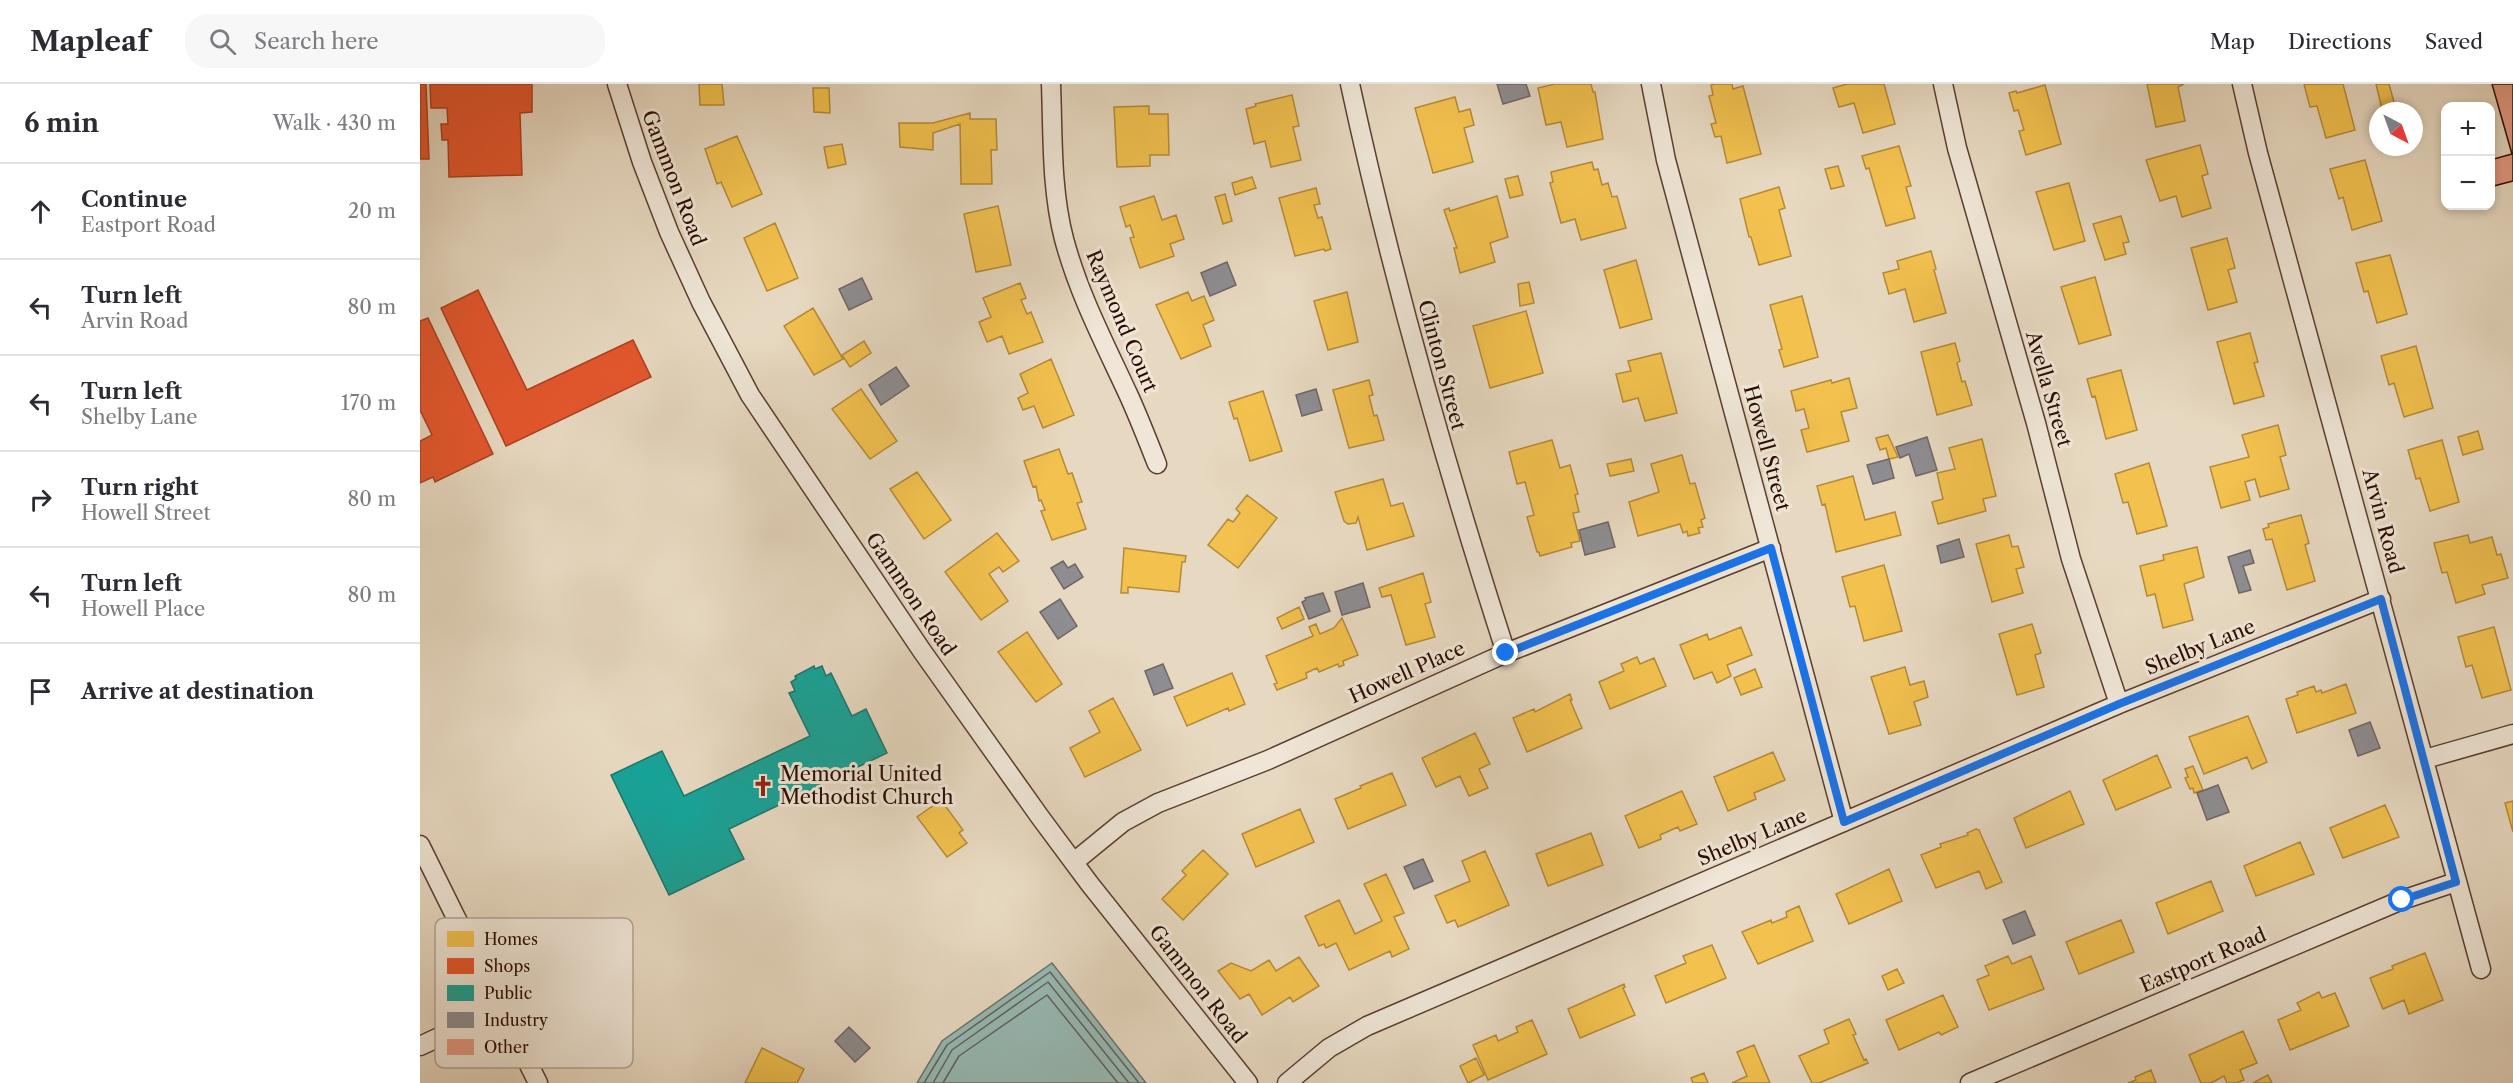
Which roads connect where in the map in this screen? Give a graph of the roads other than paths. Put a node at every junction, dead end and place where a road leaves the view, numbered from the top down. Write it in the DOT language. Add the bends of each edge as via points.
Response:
graph roads {
  1 [pos="617,84"];
  2 [pos="1051,84"];
  3 [pos="1350,84"];
  4 [pos="1651,84"];
  5 [pos="1943,84"];
  6 [pos="2242,84"];
  7 [pos="1157,464"];
  8 [pos="1771,548"];
  9 [pos="2381,599"];
  10 [pos="1506,653"];
  11 [pos="2119,704"];
  12 [pos="2513,734"];
  13 [pos="2425,759"];
  14 [pos="1844,822"];
  15 [pos="420,845"];
  16 [pos="1074,862"];
  17 [pos="2456,882"];
  18 [pos="456,918"];
  19 [pos="2481,969"];
  20 [pos="435,1039"];
  21 [pos="420,1046"];
  22 [pos="531,1068"];
  23 [pos="538,1083"];
  24 [pos="1248,1083"];
  25 [pos="1287,1083"];
  26 [pos="1970,1083"];
  1 -- 16 [label="street, Gammon Road" via="669,232 750,395 922,651"];
  2 -- 7 [label="street, Raymond Court" via="1055,190 1064,238 1088,311"];
  3 -- 10 [label="street, Clinton Street" via="1407,327"];
  4 -- 8 [label="street, Howell Street" via="1666,160"];
  5 -- 11 [label="street, Avella Street" via="1957,148 2071,559"];
  6 -- 9 [label="street, Arvin Road"];
  8 -- 10 [label="street, Howell Place"];
  8 -- 14 [label="street, Howell Street"];
  9 -- 11 [label="street, Shelby Lane"];
  9 -- 13 [label="street, Arvin Road"];
  10 -- 16 [label="street, Howell Place" via="1268,760 1158,803 1124,822"];
  11 -- 14 [label="street, Shelby Lane"];
  12 -- 13 [label="street"];
  13 -- 17 [label="street, Arvin Road"];
  14 -- 25 [label="street, Shelby Lane" via="1367,1026 1329,1047"];
  15 -- 18 [label="street"];
  16 -- 24 [label="street, Gammon Road"];
  17 -- 19 [label="street, Arvin Road"];
  17 -- 26 [label="street, Eastport Road" via="2402,900"];
  20 -- 21 [label="street"];
  22 -- 23 [label="street"];
}
